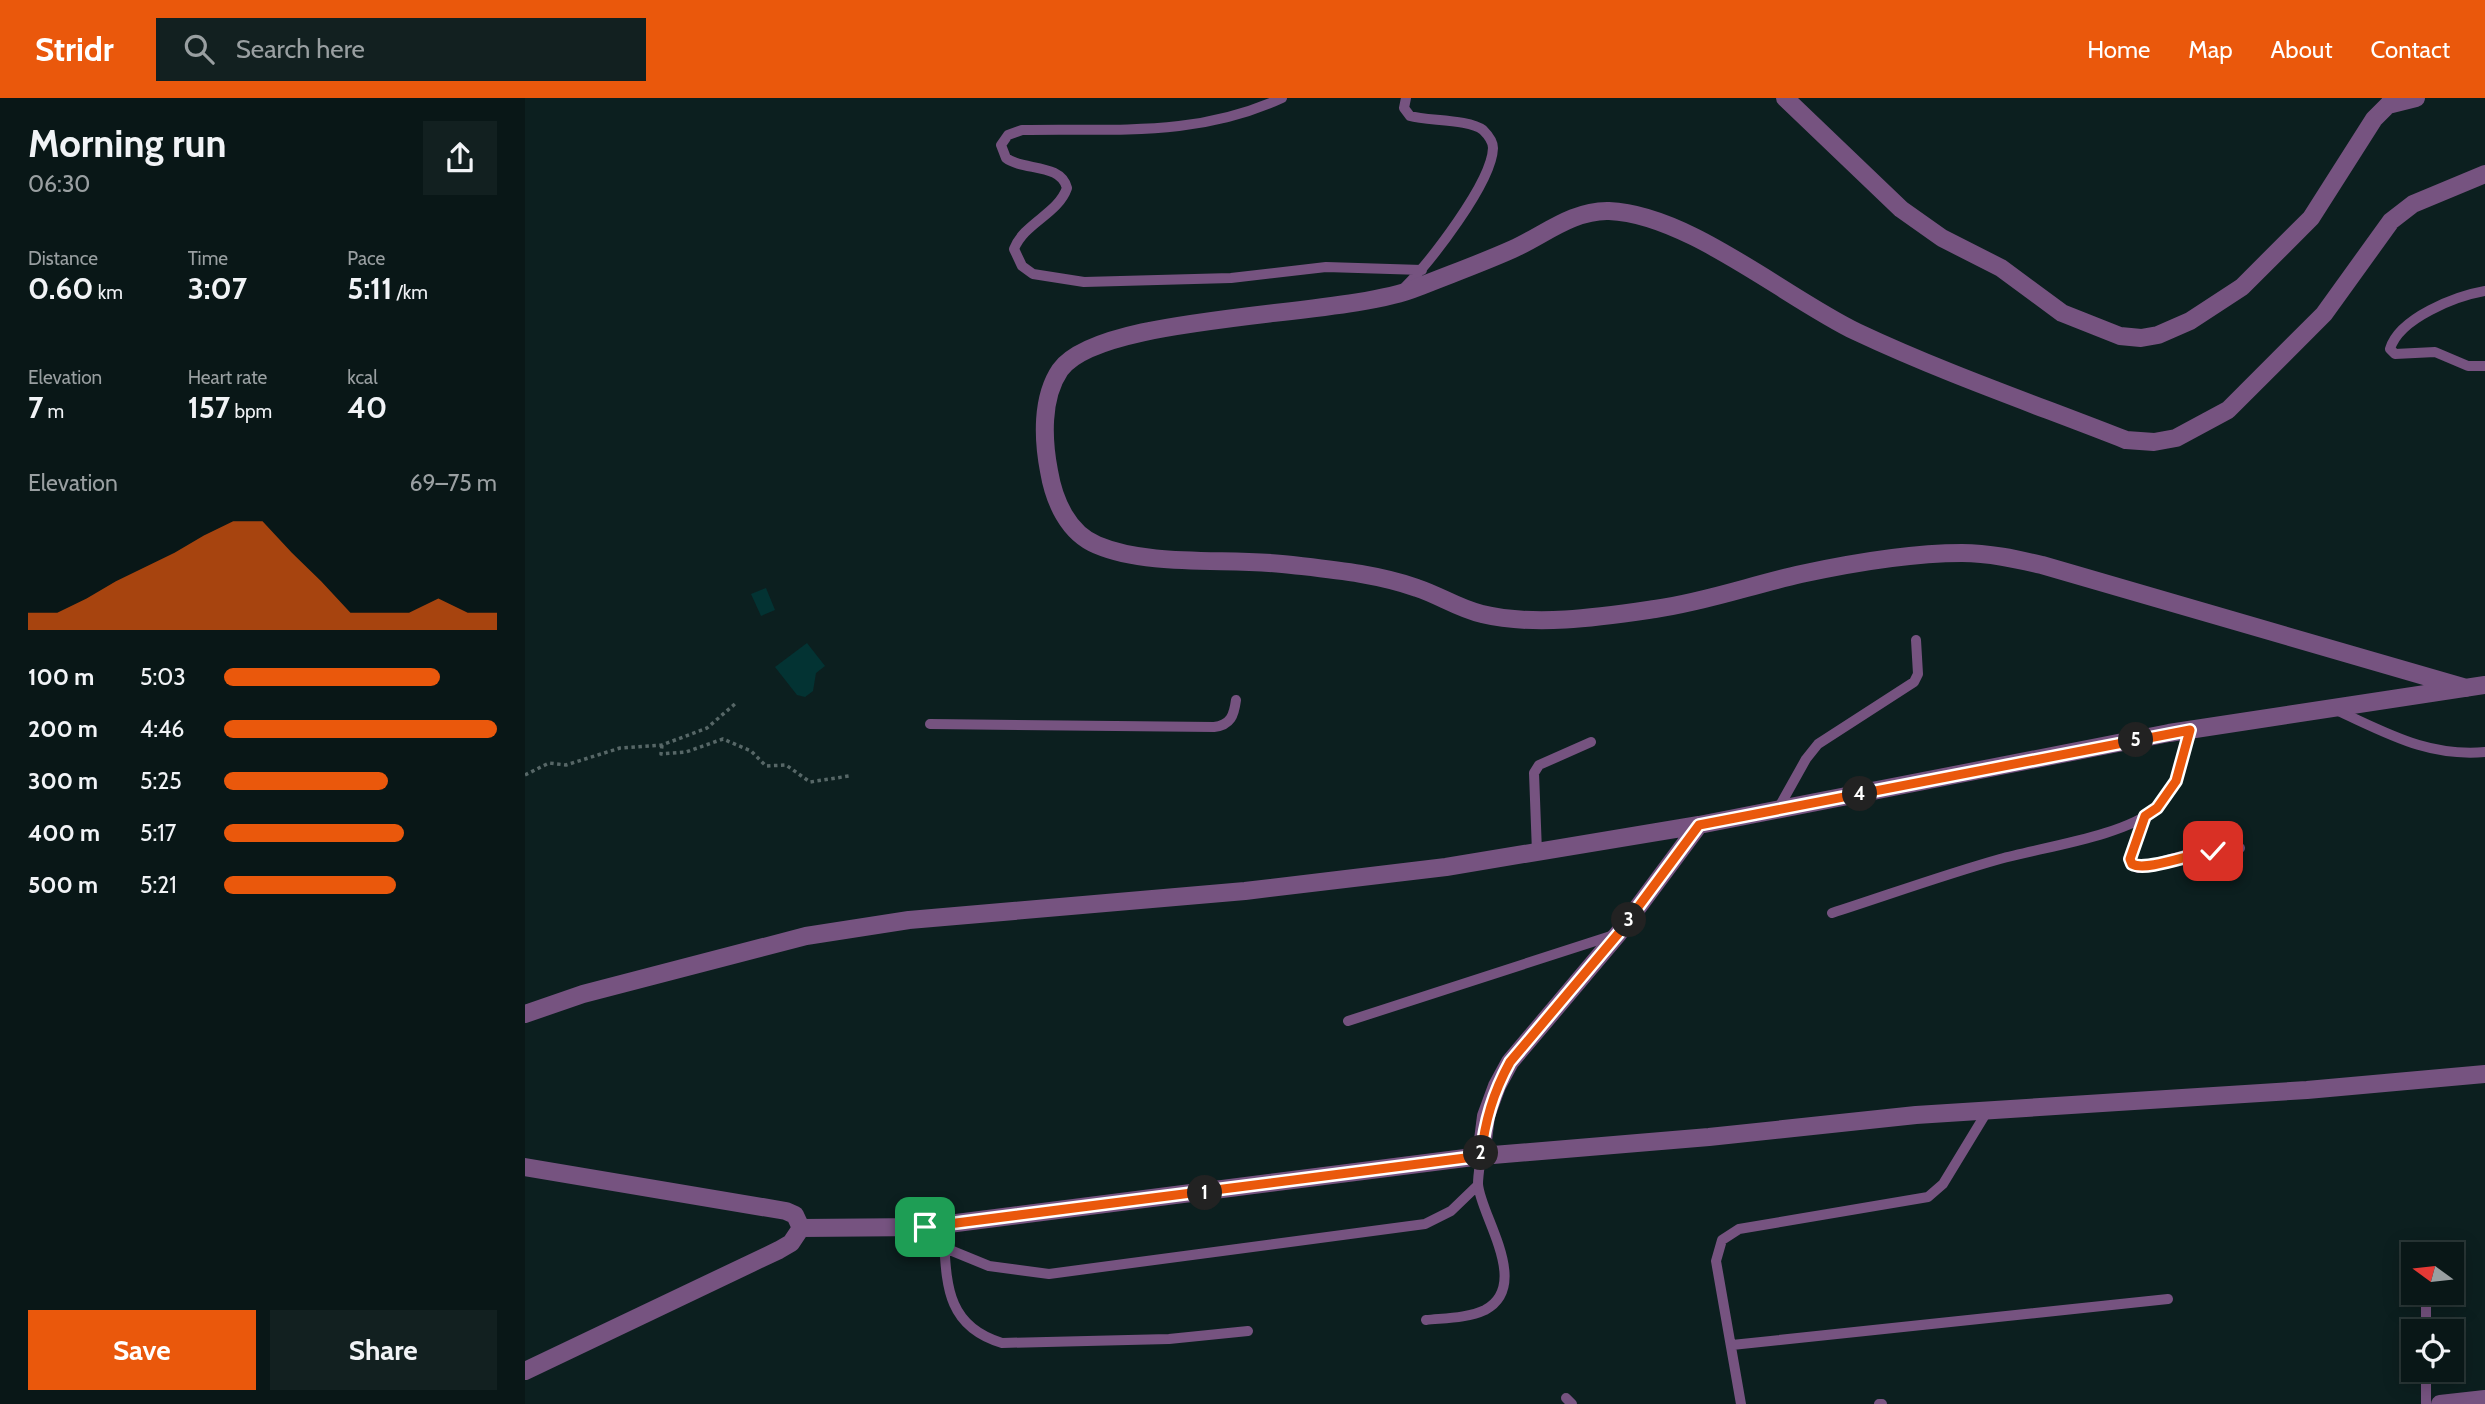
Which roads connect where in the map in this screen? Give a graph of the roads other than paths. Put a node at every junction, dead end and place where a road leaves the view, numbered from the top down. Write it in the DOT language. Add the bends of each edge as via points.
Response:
graph roads {
  1 [pos="1282,98"];
  2 [pos="1406,98"];
  3 [pos="1785,98"];
  4 [pos="2416,98"];
  5 [pos="2485,174"];
  6 [pos="1422,270"];
  7 [pos="2485,291"];
  8 [pos="1394,297"];
  9 [pos="2485,366"];
  10 [pos="1916,640"];
  11 [pos="2485,685"];
  12 [pos="2466,688"];
  13 [pos="1235,700"];
  14 [pos="2332,708"];
  15 [pos="930,724"];
  16 [pos="2190,730"];
  17 [pos="1591,742"];
  18 [pos="2485,752"];
  19 [pos="1777,810"];
  20 [pos="2145,816"];
  21 [pos="1699,825"];
  22 [pos="2240,848"];
  23 [pos="1537,852"];
  24 [pos="1832,913"];
  25 [pos="1618,934"];
  26 [pos="525,1014"];
  27 [pos="1347,1021"];
  28 [pos="2485,1074"];
  29 [pos="1988,1110"];
  30 [pos="1481,1156"];
  31 [pos="525,1167"];
  32 [pos="1478,1185"];
  33 [pos="943,1225"];
  34 [pos="801,1228"];
  35 [pos="945,1248"];
  36 [pos="2168,1299"];
  37 [pos="1426,1320"];
  38 [pos="1248,1331"];
  39 [pos="1733,1346"];
  40 [pos="525,1371"];
  41 [pos="2426,1382"];
  42 [pos="2485,1399"];
  43 [pos="1741,1404"];
  44 [pos="2426,1404"];
  45 [pos="2440,1404"];
  1 -- 6 [label="lane" via="1227,120 1187,128 1022,130 1008,135 1001,145 1006,158 1028,168 1049,170 1060,176 1067,188 1057,204 1022,235 1016,256 1033,274 1084,282 1231,278 1326,267"];
  2 -- 6 [label="lane" via="1404,108 1410,116 1478,127 1493,147 1482,180"];
  3 -- 4 [label="street" via="1901,209 1942,239 2001,268 2062,313 2120,336 2141,338 2190,321 2242,287 2311,218 2374,119 2388,105"];
  5 -- 8 [label="street" via="2413,204 2391,221 2324,314 2245,395 2200,427 2154,442 2126,440 1880,342 1828,317 1717,250 1627,214 1581,215 1515,248"];
  6 -- 8 [label="lane"];
  7 -- 9 [label="lane" via="2453,298 2429,311 2397,333 2390,349 2395,354 2435,352 2468,366"];
  8 -- 12 [label="street" via="1225,319 1103,341 1080,352 1061,369 1047,399 1045,448 1050,480 1065,517 1079,536 1136,556 1264,561 1364,574 1424,590 1480,614 1520,620 1655,610 1802,574 1912,557 1963,553 2002,557"];
  10 -- 19 [label="lane" via="1915,682 1818,744"];
  11 -- 12 [label="street"];
  12 -- 14 [label="street"];
  13 -- 15 [label="lane" via="1229,722 1214,727"];
  14 -- 16 [label="street"];
  14 -- 18 [label="lane" via="2418,746"];
  16 -- 19 [label="street"];
  16 -- 20 [label="lane" via="2176,781"];
  17 -- 23 [label="lane" via="1539,765 1534,773"];
  19 -- 21 [label="street"];
  20 -- 22 [label="lane" via="2130,859 2138,868 2192,853"];
  20 -- 24 [label="lane" via="2132,824 1999,859"];
  21 -- 23 [label="street"];
  21 -- 25 [label="street"];
  23 -- 26 [label="street" via="1245,891 909,920 806,936 583,994"];
  25 -- 27 [label="lane"];
  25 -- 30 [label="street" via="1510,1062 1486,1116"];
  28 -- 29 [label="street"];
  29 -- 30 [label="street"];
  29 -- 39 [label="lane" via="1943,1184 1928,1197 1739,1229 1722,1240 1716,1261"];
  30 -- 32 [label="lane"];
  30 -- 33 [label="street"];
  31 -- 34 [label="street" via="786,1211 795,1215"];
  32 -- 35 [label="lane" via="1451,1211 1425,1224 1049,1274 989,1266"];
  32 -- 37 [label="lane" via="1501,1246 1501,1290 1485,1310"];
  33 -- 34 [label="street"];
  33 -- 35 [label="lane"];
  34 -- 40 [label="street" via="791,1243 779,1250"];
  35 -- 38 [label="lane" via="949,1294 958,1315 985,1338 1002,1343 1169,1339"];
  36 -- 39 [label="lane"];
  39 -- 43 [label="lane"];
  41 -- 44 [label="lane"];
  42 -- 45 [label="street"];
}
